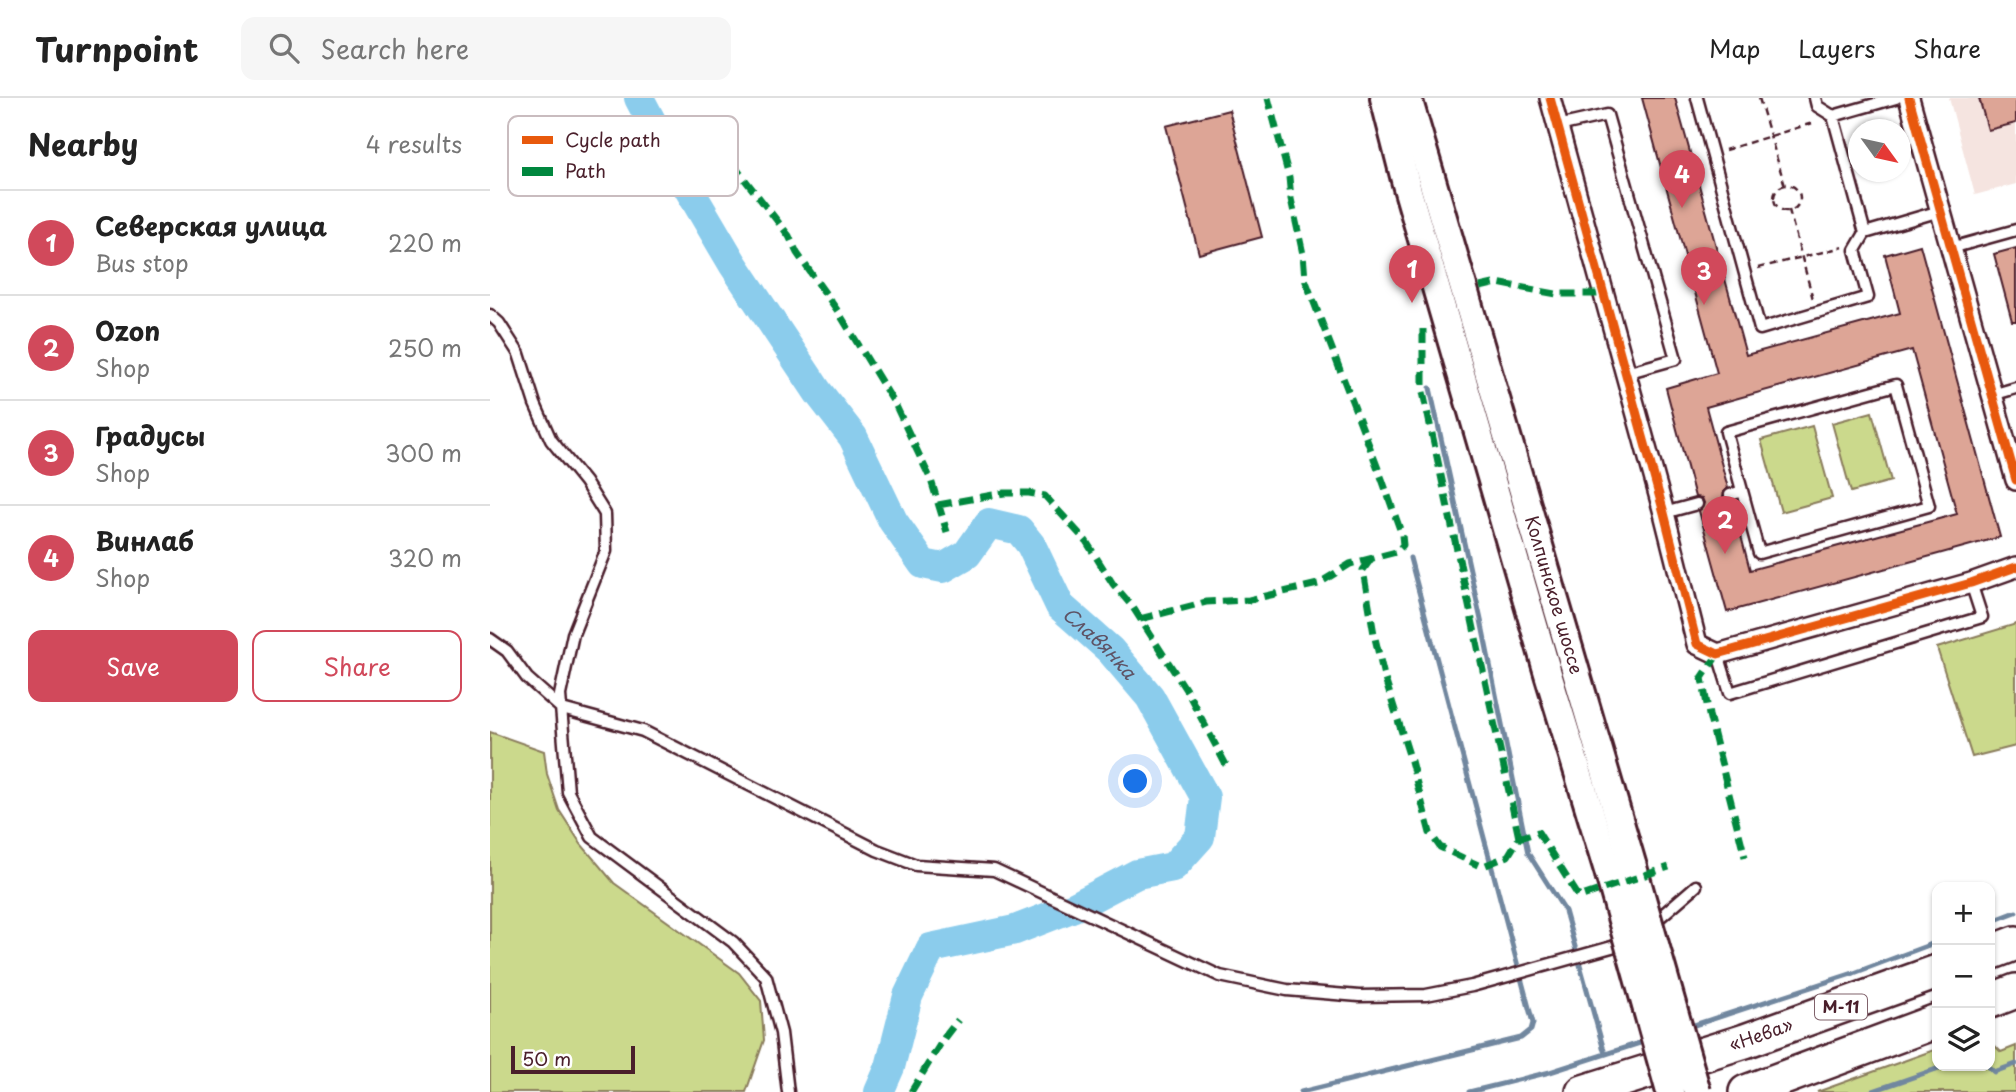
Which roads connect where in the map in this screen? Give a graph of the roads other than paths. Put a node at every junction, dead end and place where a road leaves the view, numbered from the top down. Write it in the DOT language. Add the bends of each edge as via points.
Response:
graph roads {
  1 [pos="1384,98"];
  2 [pos="1408,98"];
  3 [pos="1550,98"];
  4 [pos="1697,98"];
  5 [pos="1815,98"];
  6 [pos="1896,98"];
  7 [pos="1909,98"];
  8 [pos="1833,116"];
  9 [pos="1558,126"];
  10 [pos="1940,211"];
  11 [pos="2016,230"];
  12 [pos="1865,233"];
  13 [pos="1951,248"];
  14 [pos="490,315"];
  15 [pos="1626,373"];
  16 [pos="2016,388"];
  17 [pos="1992,394"];
  18 [pos="2016,480"];
  19 [pos="1742,491"];
  20 [pos="1730,495"];
  21 [pos="1697,504"];
  22 [pos="1664,513"];
  23 [pos="2016,567"];
  24 [pos="1971,583"];
  25 [pos="490,639"];
  26 [pos="1718,654"];
  27 [pos="562,709"];
  28 [pos="1621,871"];
  29 [pos="1696,886"];
  30 [pos="2016,943"];
  31 [pos="1995,951"];
  32 [pos="1932,974"];
  33 [pos="2016,991"];
  34 [pos="1995,999"];
  35 [pos="1932,1023"];
  36 [pos="788,1092"];
  37 [pos="1583,1092"];
  38 [pos="1670,1092"];
  39 [pos="1697,1092"];
  40 [pos="1746,1092"];
  1 -- 28 [label="main road, Колпинское шоссе" via="1549,677"];
  2 -- 28 [label="main road, Колпинское шоссе"];
  3 -- 9 [label="street"];
  4 -- 12 [label="lane" via="1760,329 1868,297 1855,250"];
  5 -- 8 [label="lane" via="1817,106"];
  6 -- 8 [label="lane"];
  7 -- 10 [label="street"];
  8 -- 12 [label="lane"];
  9 -- 15 [label="street"];
  9 -- 15 [label="lane" via="1607,115 1676,359"];
  10 -- 12 [label="lane"];
  10 -- 13 [label="street"];
  11 -- 13 [label="lane"];
  13 -- 17 [label="street"];
  14 -- 27 [label="lane" via="519,354 551,440 605,514 606,551 573,634 560,695"];
  15 -- 22 [label="street"];
  16 -- 17 [label="lane"];
  17 -- 18 [label="street"];
  19 -- 19 [label="lane" via="1759,553 1929,506 1896,385 1726,432"];
  19 -- 20 [label="lane"];
  21 -- 22 [label="lane"];
  22 -- 26 [label="street" via="1697,643"];
  23 -- 24 [label="street"];
  24 -- 26 [label="street"];
  24 -- 26 [label="lane" via="1982,617 1730,693"];
  25 -- 27 [label="lane"];
  27 -- 29 [label="lane" via="643,731 877,850 916,865 994,870 1220,976 1287,990 1426,995 1472,986 1631,941"];
  27 -- 36 [label="lane" via="568,792 592,837 733,942 766,977 782,1033"];
  28 -- 38 [label="main road, Колпинское шоссе, bridge"];
  28 -- 39 [label="main road, Колпинское шоссе, bridge"];
  30 -- 31 [label="highway"];
  32 -- 37 [label="highway, «Нева» / М-11" via="1745,1041"];
  33 -- 34 [label="highway"];
  35 -- 40 [label="highway, М-11"];
}
